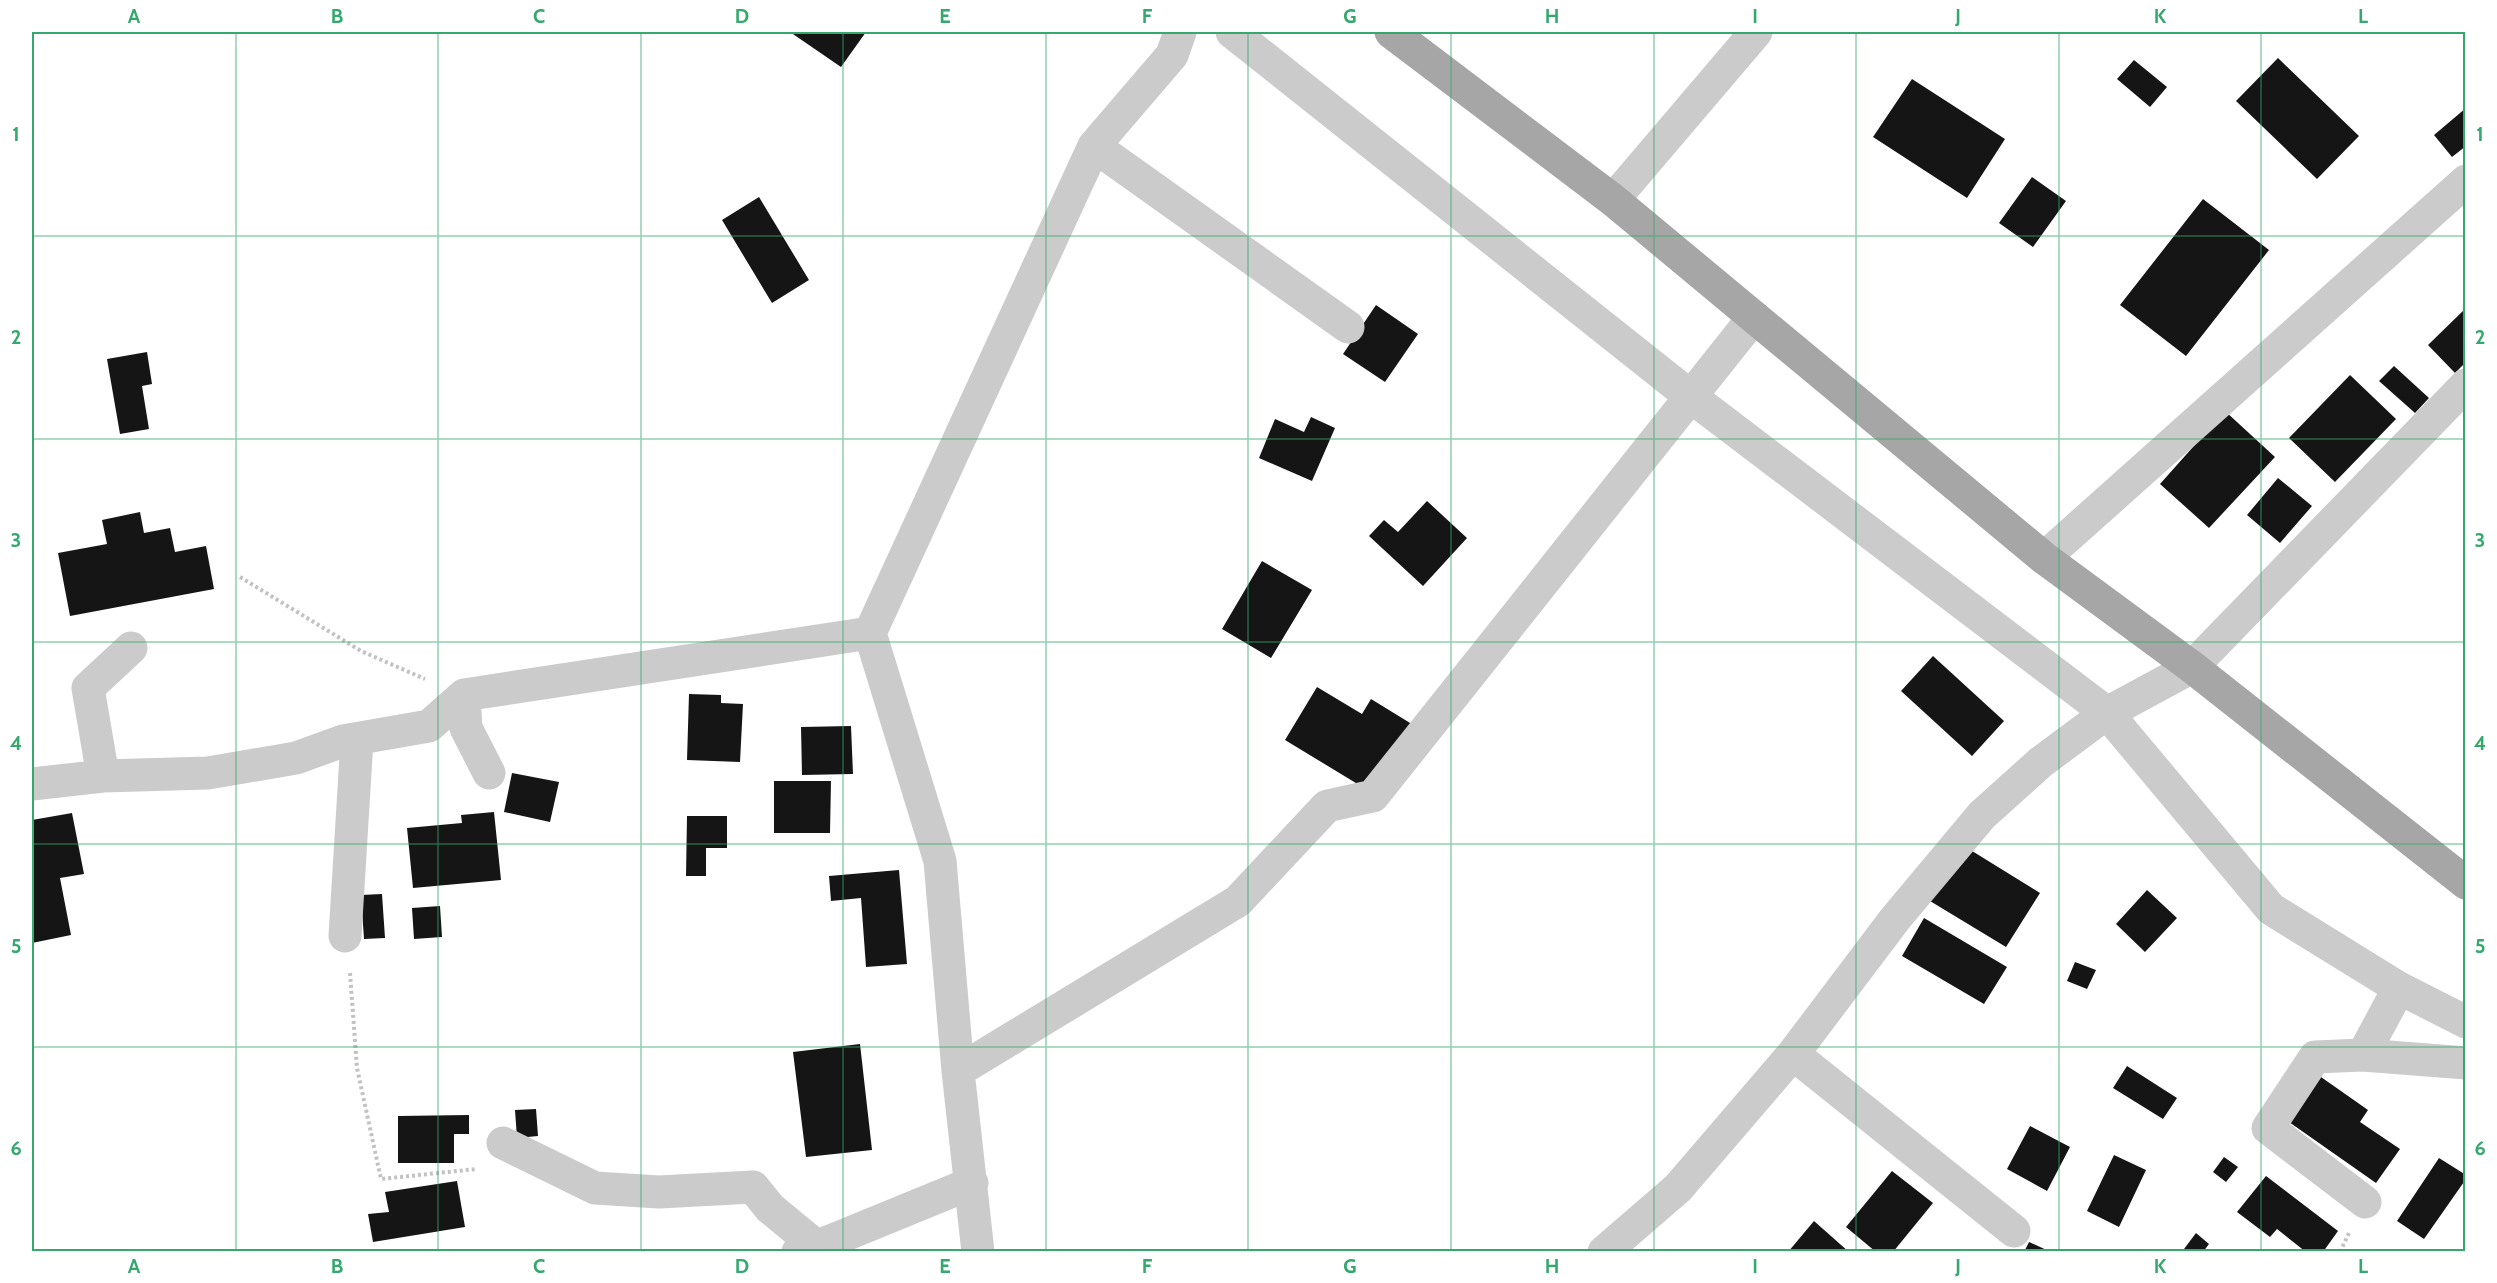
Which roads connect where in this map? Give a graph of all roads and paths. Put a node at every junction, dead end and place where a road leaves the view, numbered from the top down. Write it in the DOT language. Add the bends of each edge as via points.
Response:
graph roads {
  1 [pos="1180,32"];
  2 [pos="1232,32"];
  3 [pos="1391,32"];
  4 [pos="1756,32"];
  5 [pos="1094,146"];
  6 [pos="2466,181"];
  7 [pos="1613,200"];
  8 [pos="1754,317"];
  9 [pos="1348,327"];
  10 [pos="2466,385"];
  11 [pos="1690,396"];
  12 [pos="2044,558"];
  13 [pos="240,577"];
  14 [pos="870,633"];
  15 [pos="131,648"];
  16 [pos="2193,667"];
  17 [pos="464,695"];
  18 [pos="2107,713"];
  19 [pos="357,740"];
  20 [pos="489,774"];
  21 [pos="104,776"];
  22 [pos="32,784"];
  23 [pos="2466,883"];
  24 [pos="345,936"];
  25 [pos="2399,988"];
  26 [pos="2466,1022"];
  27 [pos="1793,1054"];
  28 [pos="2363,1055"];
  29 [pos="2466,1063"];
  30 [pos="958,1071"];
  31 [pos="503,1143"];
  32 [pos="972,1183"];
  33 [pos="2365,1202"];
  34 [pos="2014,1231"];
  35 [pos="807,1249"];
  36 [pos="978,1251"];
  37 [pos="1604,1251"];
  1 -- 5 [label="street" via="1172,55"];
  2 -- 11 [label="street"];
  3 -- 7 [label="main road"];
  4 -- 7 [label="street"];
  5 -- 9 [label="street"];
  5 -- 14 [label="street"];
  6 -- 12 [label="street"];
  7 -- 8 [label="main road"];
  8 -- 11 [label="street"];
  8 -- 12 [label="main road"];
  10 -- 16 [label="street"];
  11 -- 18 [label="street"];
  11 -- 30 [label="street" via="1373,796 1328,806 1238,901"];
  12 -- 16 [label="main road"];
  13 -- 17 [label="path" via="361,651"];
  14 -- 17 [label="street"];
  14 -- 30 [label="street" via="940,861"];
  15 -- 21 [label="street" via="88,688"];
  16 -- 18 [label="street"];
  16 -- 23 [label="main road"];
  17 -- 19 [label="street" via="429,726"];
  17 -- 20 [label="street" via="466,728"];
  18 -- 25 [label="street" via="2271,909"];
  18 -- 27 [label="street" via="2041,762 1982,815 1895,919"];
  19 -- 21 [label="street" via="343,741 296,758 208,774"];
  19 -- 24 [label="street"];
  21 -- 22 [label="street"];
  24 -- 31 [label="path" via="357,1068 381,1179 491,1167"];
  25 -- 26 [label="street"];
  25 -- 28 [label="street"];
  27 -- 34 [label="street"];
  27 -- 37 [label="street" via="1678,1188"];
  28 -- 29 [label="street"];
  28 -- 33 [label="street" via="2315,1058 2268,1128"];
  30 -- 32 [label="street"];
  31 -- 35 [label="street" via="596,1188 659,1192 753,1187"];
  32 -- 35 [label="street"];
  32 -- 36 [label="street"];
}
